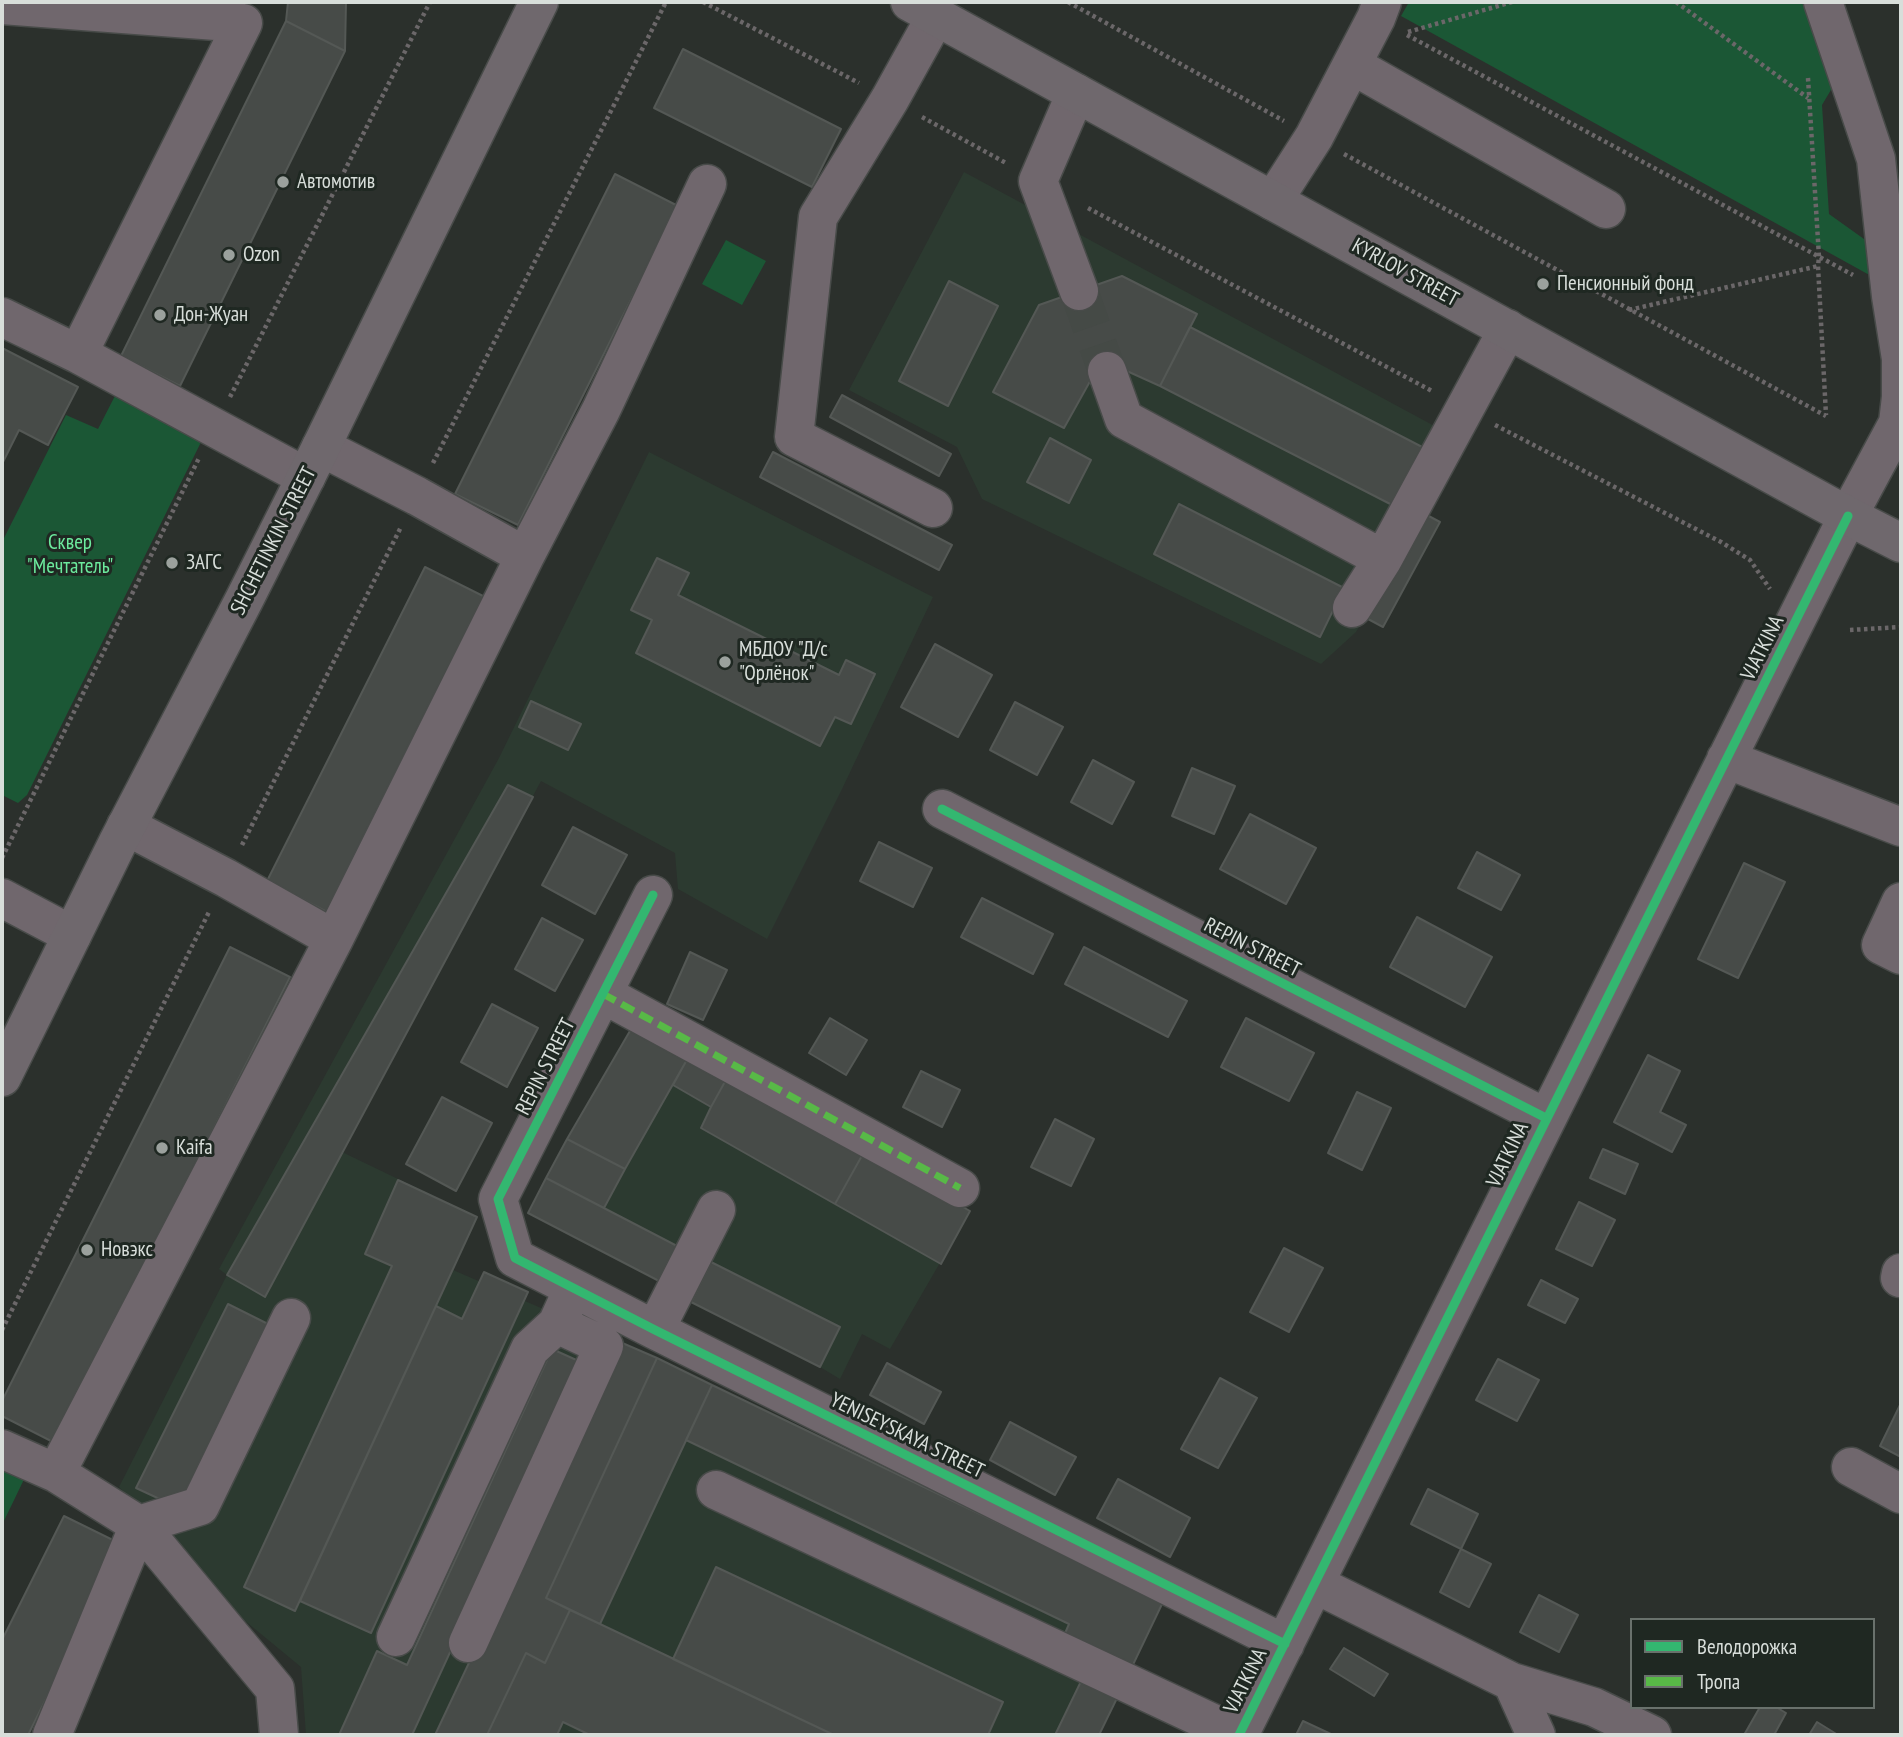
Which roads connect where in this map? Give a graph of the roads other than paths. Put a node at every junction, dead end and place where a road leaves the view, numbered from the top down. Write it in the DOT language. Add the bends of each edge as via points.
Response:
graph roads {
  1 [pos="539,2"];
  2 [pos="1382,2"];
  3 [pos="1824,2"];
  4 [pos="2,5"];
  5 [pos="923,9"];
  6 [pos="244,12"];
  7 [pos="1352,65"];
  8 [pos="1076,93"];
  9 [pos="707,184"];
  10 [pos="1273,201"];
  11 [pos="1606,209"];
  12 [pos="1079,291"];
  13 [pos="2,317"];
  14 [pos="1508,329"];
  15 [pos="78,354"];
  16 [pos="1901,359"];
  17 [pos="1107,371"];
  18 [pos="313,462"];
  19 [pos="933,508"];
  20 [pos="1848,516"];
  21 [pos="1901,543"];
  22 [pos="525,556"];
  23 [pos="1383,559"];
  24 [pos="1352,608"];
  25 [pos="1726,759"];
  26 [pos="943,809"];
  27 [pos="126,826"];
  28 [pos="1901,827"];
  29 [pos="653,895"];
  30 [pos="2,898"];
  31 [pos="1901,902"];
  32 [pos="72,936"];
  33 [pos="334,939"];
  34 [pos="1901,955"];
  35 [pos="603,994"];
  36 [pos="2,1077"];
  37 [pos="1546,1118"];
  38 [pos="960,1188"];
  39 [pos="716,1210"];
  40 [pos="515,1258"];
  41 [pos="573,1289"];
  42 [pos="291,1318"];
  43 [pos="557,1324"];
  44 [pos="654,1330"];
  45 [pos="2,1449"];
  46 [pos="1851,1467"];
  47 [pos="56,1473"];
  48 [pos="716,1490"];
  49 [pos="1901,1494"];
  50 [pos="139,1525"];
  51 [pos="1315,1584"];
  52 [pos="396,1637"];
  53 [pos="467,1643"];
  54 [pos="1285,1644"];
  55 [pos="1513,1682"];
  56 [pos="52,1735"];
  57 [pos="279,1735"];
  58 [pos="1238,1735"];
  59 [pos="1536,1735"];
  60 [pos="1652,1735"];
  1 -- 18 [label="main road, SHCHETINKIN STREET"];
  2 -- 7 [label="street"];
  3 -- 16 [label="street, VJATKINA" via="1876,159"];
  4 -- 6 [label="street"];
  5 -- 8 [label="main road, KYRLOV STREET"];
  5 -- 19 [label="street" via="890,99 818,217 794,437"];
  6 -- 15 [label="street"];
  7 -- 10 [label="street"];
  7 -- 11 [label="street"];
  8 -- 10 [label="main road, KYRLOV STREET"];
  8 -- 12 [label="street" via="1038,181"];
  9 -- 22 [label="street" via="601,410"];
  10 -- 14 [label="main road, KYRLOV STREET"];
  13 -- 15 [label="street"];
  14 -- 20 [label="main road, KYRLOV STREET"];
  14 -- 23 [label="street"];
  15 -- 18 [label="street"];
  16 -- 20 [label="street, VJATKINA" via="1898,422"];
  17 -- 23 [label="street" via="1124,419"];
  18 -- 22 [label="street" via="417,496"];
  18 -- 27 [label="main road, SHCHETINKIN STREET"];
  20 -- 21 [label="main road, KYRLOV STREET"];
  20 -- 25 [label="street, VJATKINA"];
  22 -- 33 [label="street"];
  23 -- 24 [label="street"];
  25 -- 28 [label="street"];
  25 -- 37 [label="street, VJATKINA"];
  26 -- 37 [label="street, REPIN STREET"];
  27 -- 32 [label="main road, SHCHETINKIN STREET"];
  27 -- 33 [label="street"];
  29 -- 35 [label="street, REPIN STREET"];
  30 -- 32 [label="street"];
  31 -- 34 [label="street" via="1881,945"];
  32 -- 36 [label="main road, SHCHETINKIN STREET"];
  33 -- 47 [label="street"];
  35 -- 38 [label="street"];
  35 -- 40 [label="street, REPIN STREET" via="498,1199"];
  37 -- 51 [label="street, VJATKINA"];
  39 -- 44 [label="street"];
  40 -- 41 [label="street, YENISEYSKAYA STREET"];
  41 -- 43 [label="street"];
  41 -- 44 [label="street, YENISEYSKAYA STREET"];
  42 -- 50 [label="street" via="201,1506"];
  43 -- 52 [label="street" via="530,1349"];
  43 -- 53 [label="street" via="604,1346"];
  44 -- 54 [label="street, YENISEYSKAYA STREET"];
  45 -- 47 [label="street"];
  46 -- 49 [label="street"];
  47 -- 50 [label="street"];
  48 -- 58 [label="street"];
  50 -- 56 [label="street"];
  50 -- 57 [label="street" via="275,1689"];
  51 -- 54 [label="street, VJATKINA"];
  51 -- 55 [label="street"];
  54 -- 58 [label="street, VJATKINA"];
  55 -- 59 [label="street"];
  55 -- 60 [label="street" via="1594,1707"];
}
